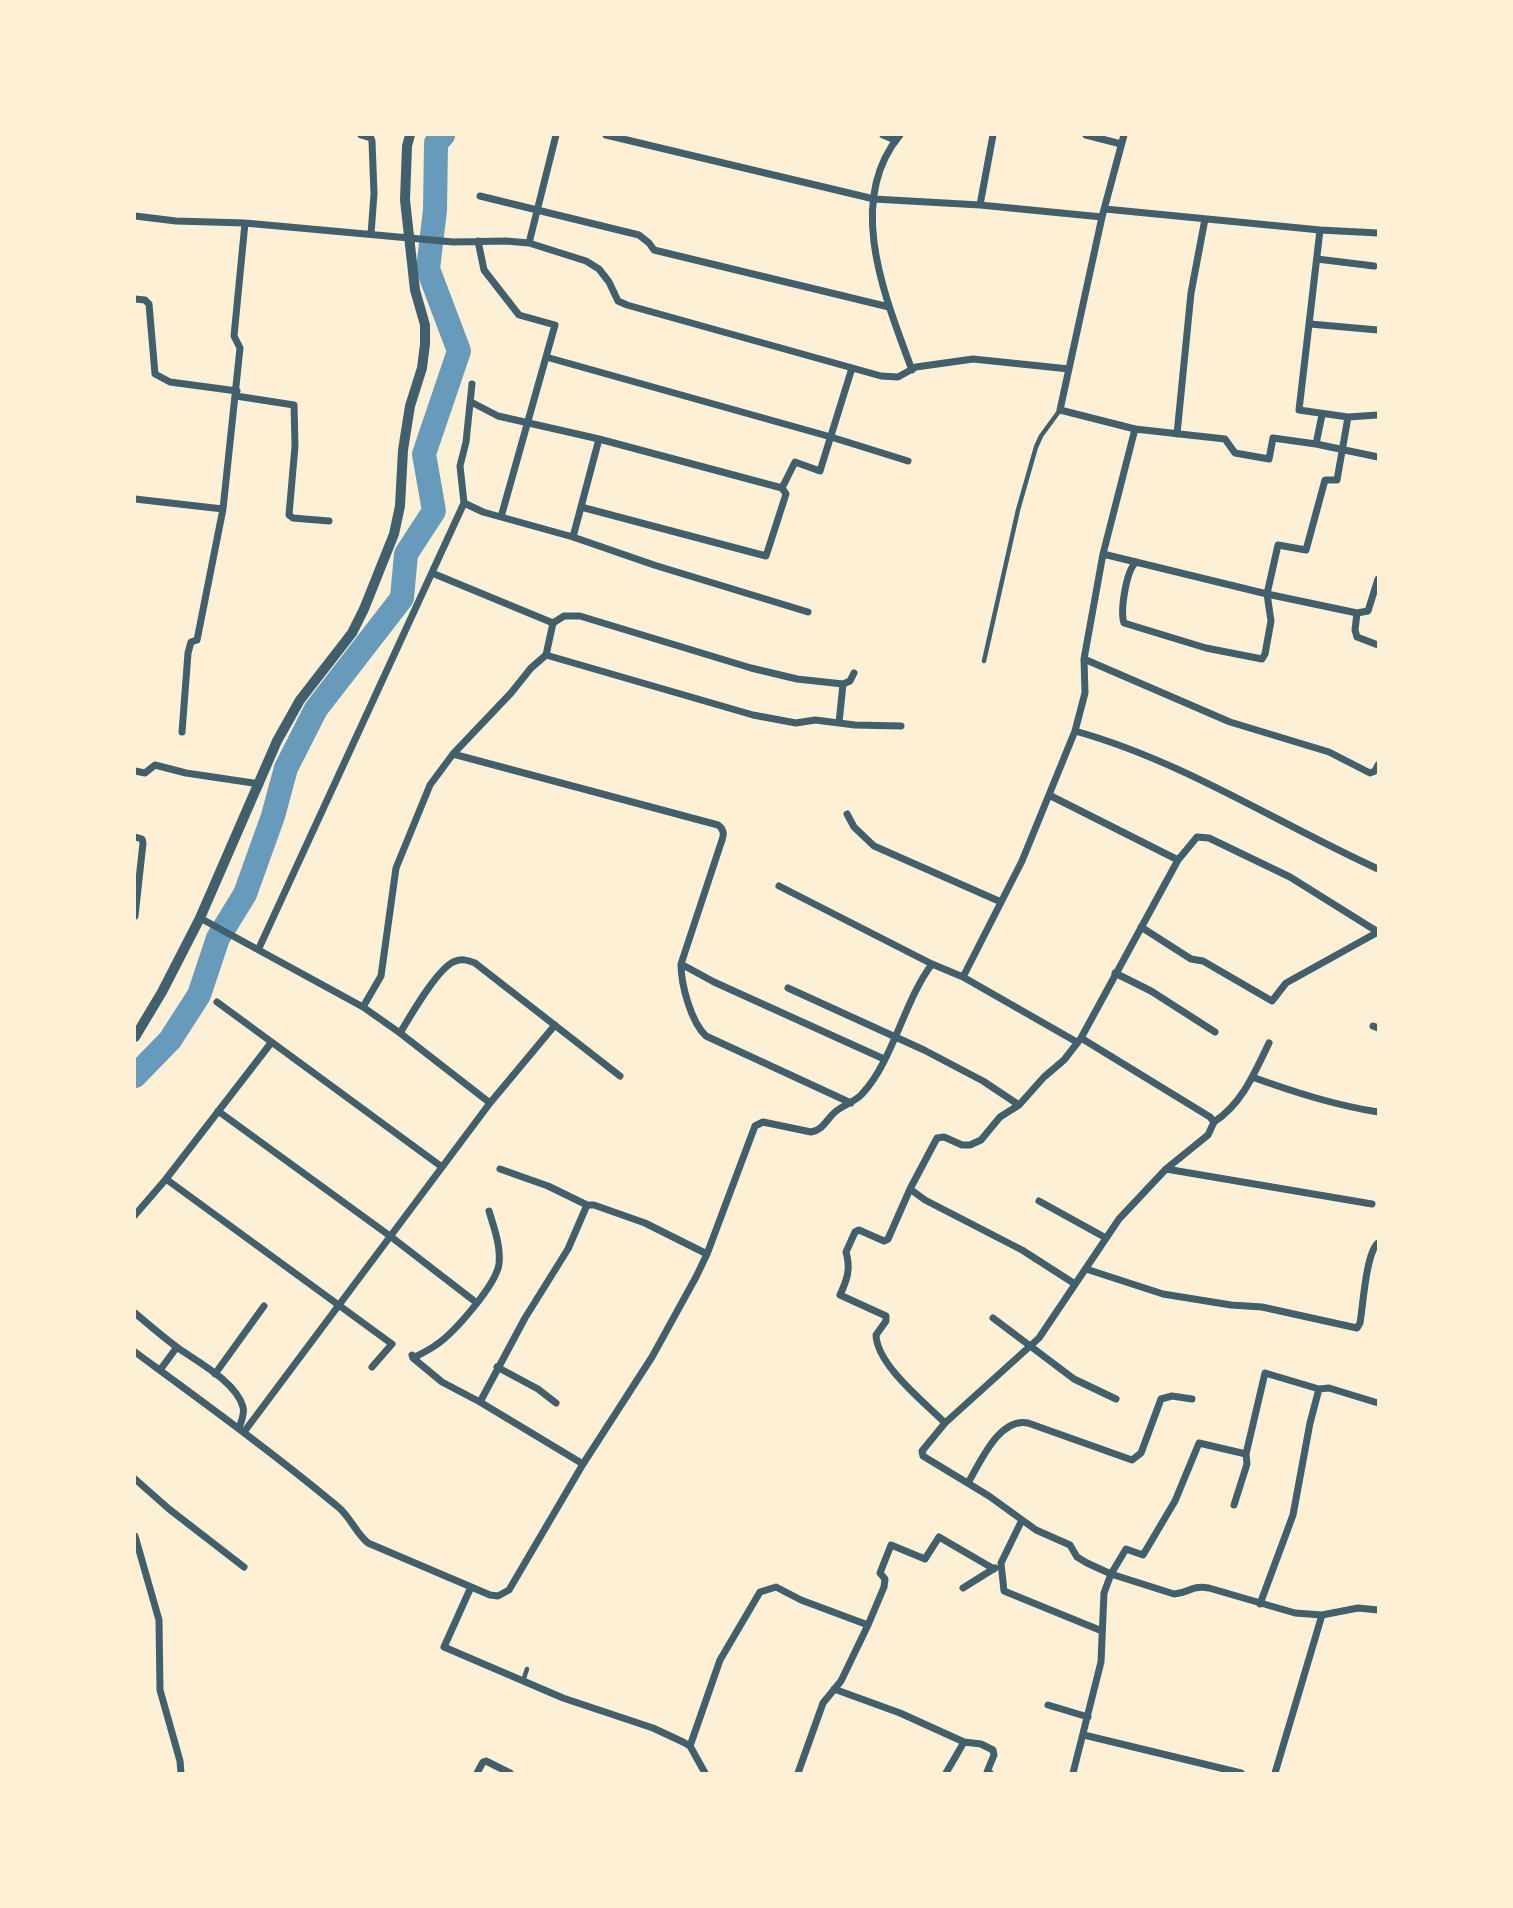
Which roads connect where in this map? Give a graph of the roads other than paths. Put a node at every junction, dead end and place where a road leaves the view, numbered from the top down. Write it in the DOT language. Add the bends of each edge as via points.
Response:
graph roads {
  1 [pos="361,135"];
  2 [pos="410,135"];
  3 [pos="556,135"];
  4 [pos="606,135"];
  5 [pos="883,135"];
  6 [pos="993,135"];
  7 [pos="1086,135"];
  8 [pos="1124,135"];
  9 [pos="897,137"];
  10 [pos="1121,144"];
  11 [pos="480,196"];
  12 [pos="873,199"];
  13 [pos="980,205"];
  14 [pos="537,210"];
  15 [pos="1103,213"];
  16 [pos="135,216"];
  17 [pos="1205,219"];
  18 [pos="245,223"];
  19 [pos="1320,230"];
  20 [pos="1378,233"];
  21 [pos="371,234"];
  22 [pos="414,238"];
  23 [pos="478,241"];
  24 [pos="528,243"];
  25 [pos="1317,259"];
  26 [pos="1374,266"];
  27 [pos="135,299"];
  28 [pos="889,307"];
  29 [pos="1310,324"];
  30 [pos="1378,330"];
  31 [pos="546,357"];
  32 [pos="852,368"];
  33 [pos="1069,369"];
  34 [pos="912,370"];
  35 [pos="472,384"];
  36 [pos="236,393"];
  37 [pos="471,402"];
  38 [pos="1060,410"];
  39 [pos="1322,415"];
  40 [pos="1378,415"];
  41 [pos="1348,417"];
  42 [pos="526,424"];
  43 [pos="1135,429"];
  44 [pos="1177,434"];
  45 [pos="831,437"];
  46 [pos="599,439"];
  47 [pos="1316,444"];
  48 [pos="1344,450"];
  49 [pos="1378,457"];
  50 [pos="908,461"];
  51 [pos="782,488"];
  52 [pos="135,499"];
  53 [pos="464,503"];
  54 [pos="581,506"];
  55 [pos="223,509"];
  56 [pos="501,517"];
  57 [pos="329,521"];
  58 [pos="573,537"];
  59 [pos="1103,554"];
  60 [pos="1136,562"];
  61 [pos="432,573"];
  62 [pos="1378,579"];
  63 [pos="1267,594"];
  64 [pos="808,611"];
  65 [pos="1357,613"];
  66 [pos="553,623"];
  67 [pos="1378,645"];
  68 [pos="546,655"];
  69 [pos="1084,659"];
  70 [pos="984,661"];
  71 [pos="854,673"];
  72 [pos="843,684"];
  73 [pos="839,723"];
  74 [pos="901,726"];
  75 [pos="1075,731"];
  76 [pos="182,732"];
  77 [pos="453,754"];
  78 [pos="1378,765"];
  79 [pos="135,771"];
  80 [pos="260,784"];
  81 [pos="1049,795"];
  82 [pos="848,814"];
  83 [pos="135,836"];
  84 [pos="1178,860"];
  85 [pos="1378,869"];
  86 [pos="779,886"];
  87 [pos="1001,902"];
  88 [pos="135,915"];
  89 [pos="200,918"];
  90 [pos="1141,928"];
  91 [pos="1378,932"];
  92 [pos="259,948"];
  93 [pos="681,964"];
  94 [pos="932,964"];
  95 [pos="1115,973"];
  96 [pos="963,977"];
  97 [pos="788,988"];
  98 [pos="217,1002"];
  99 [pos="363,1007"];
  100 [pos="555,1025"];
  101 [pos="1215,1032"];
  102 [pos="136,1033"];
  103 [pos="400,1033"];
  104 [pos="895,1036"];
  105 [pos="1079,1040"];
  106 [pos="1269,1042"];
  107 [pos="271,1044"];
  108 [pos="884,1059"];
  109 [pos="620,1076"];
  110 [pos="1252,1077"];
  111 [pos="490,1103"];
  112 [pos="851,1103"];
  113 [pos="1019,1105"];
  114 [pos="218,1111"];
  115 [pos="1378,1112"];
  116 [pos="1214,1122"];
  117 [pos="442,1167"];
  118 [pos="500,1169"];
  119 [pos="1166,1169"];
  120 [pos="166,1179"];
  121 [pos="910,1189"];
  122 [pos="1039,1201"];
  123 [pos="1372,1204"];
  124 [pos="587,1205"];
  125 [pos="489,1211"];
  126 [pos="135,1215"];
  127 [pos="390,1236"];
  128 [pos="1106,1238"];
  129 [pos="1378,1243"];
  130 [pos="708,1254"];
  131 [pos="1086,1269"];
  132 [pos="1075,1284"];
  133 [pos="473,1300"];
  134 [pos="340,1305"];
  135 [pos="264,1306"];
  136 [pos="135,1313"];
  137 [pos="993,1318"];
  138 [pos="1031,1346"];
  139 [pos="177,1347"];
  140 [pos="135,1352"];
  141 [pos="372,1367"];
  142 [pos="497,1367"];
  143 [pos="160,1370"];
  144 [pos="215,1374"];
  145 [pos="1319,1389"];
  146 [pos="1116,1399"];
  147 [pos="1192,1399"];
  148 [pos="480,1402"];
  149 [pos="556,1403"];
  150 [pos="1378,1403"];
  151 [pos="945,1423"];
  152 [pos="242,1430"];
  153 [pos="1246,1454"];
  154 [pos="583,1464"];
  155 [pos="135,1479"];
  156 [pos="968,1483"];
  157 [pos="1234,1505"];
  158 [pos="1021,1520"];
  159 [pos="135,1536"];
  160 [pos="1001,1563"];
  161 [pos="244,1567"];
  162 [pos="993,1569"];
  163 [pos="1111,1574"];
  164 [pos="471,1587"];
  165 [pos="963,1588"];
  166 [pos="1260,1604"];
  167 [pos="1378,1610"];
  168 [pos="1322,1615"];
  169 [pos="868,1625"];
  170 [pos="1102,1631"];
  171 [pos="527,1669"];
  172 [pos="523,1681"];
  173 [pos="834,1689"];
  174 [pos="1048,1705"];
  175 [pos="1088,1717"];
  176 [pos="1084,1735"];
  177 [pos="964,1741"];
  178 [pos="690,1746"];
  179 [pos="181,1773"];
  180 [pos="477,1773"];
  181 [pos="510,1773"];
  182 [pos="705,1773"];
  183 [pos="798,1773"];
  184 [pos="946,1773"];
  185 [pos="988,1773"];
  186 [pos="1073,1773"];
  187 [pos="1241,1773"];
  188 [pos="1275,1773"];
  1 -- 21 [label="street" via="372,141"];
  2 -- 22 [label="street" via="404,176"];
  3 -- 14 [label="street"];
  4 -- 12 [label="street"];
  5 -- 9 [label="street"];
  6 -- 13 [label="street"];
  7 -- 10 [label="street"];
  8 -- 10 [label="street"];
  9 -- 12 [label="street" via="882,163"];
  10 -- 15 [label="street"];
  11 -- 14 [label="street"];
  12 -- 13 [label="street"];
  12 -- 28 [label="street" via="878,272"];
  13 -- 15 [label="street"];
  14 -- 24 [label="street"];
  14 -- 28 [label="street" via="639,235 653,249 665,253"];
  15 -- 17 [label="street"];
  15 -- 33 [label="street"];
  16 -- 18 [label="street"];
  17 -- 19 [label="street"];
  17 -- 44 [label="street" via="1191,293"];
  18 -- 21 [label="street"];
  18 -- 36 [label="street" via="234,335 240,348"];
  19 -- 20 [label="street"];
  19 -- 25 [label="street"];
  21 -- 22 [label="street"];
  22 -- 23 [label="street"];
  22 -- 80 [label="street" via="415,290 425,344 410,406 394,534 365,609 300,700"];
  23 -- 24 [label="street"];
  23 -- 31 [label="street" via="484,270 519,314 555,325"];
  24 -- 32 [label="street" via="592,265 610,282 618,301"];
  25 -- 26 [label="street"];
  25 -- 29 [label="street"];
  27 -- 36 [label="street" via="149,304 155,374 170,382"];
  28 -- 34 [label="street"];
  29 -- 30 [label="street"];
  29 -- 39 [label="street" via="1299,410"];
  31 -- 42 [label="street"];
  31 -- 45 [label="street"];
  32 -- 34 [label="street" via="890,377"];
  32 -- 45 [label="street"];
  33 -- 34 [label="street" via="972,359"];
  33 -- 38 [label="street"];
  35 -- 37 [label="street"];
  36 -- 55 [label="street"];
  36 -- 57 [label="street" via="294,405 289,515"];
  37 -- 42 [label="street"];
  37 -- 53 [label="street" via="460,466"];
  38 -- 43 [label="street"];
  38 -- 70 [label="lane" via="1036,447"];
  39 -- 41 [label="street"];
  39 -- 47 [label="street"];
  40 -- 41 [label="street"];
  41 -- 48 [label="street"];
  42 -- 46 [label="street"];
  42 -- 56 [label="street"];
  43 -- 44 [label="street"];
  43 -- 59 [label="street"];
  44 -- 47 [label="street" via="1225,439 1235,453 1269,463 1273,438"];
  45 -- 50 [label="street"];
  45 -- 51 [label="street" via="820,471 795,463"];
  46 -- 51 [label="street"];
  46 -- 54 [label="street"];
  47 -- 48 [label="street"];
  48 -- 49 [label="street"];
  48 -- 63 [label="street" via="1337,480 1325,480 1306,550 1279,545"];
  51 -- 54 [label="street" via="784,503 766,556"];
  52 -- 55 [label="street"];
  53 -- 56 [label="street"];
  53 -- 61 [label="street"];
  54 -- 58 [label="street"];
  55 -- 76 [label="street" via="197,640 191,642 188,653"];
  56 -- 58 [label="street"];
  58 -- 64 [label="street"];
  59 -- 60 [label="street"];
  59 -- 69 [label="street"];
  60 -- 63 [label="street"];
  60 -- 63 [label="street" via="1126,587 1123,622 1206,648 1263,658 1271,621"];
  61 -- 66 [label="street"];
  61 -- 92 [label="street"];
  62 -- 65 [label="street" via="1368,611"];
  63 -- 65 [label="street"];
  65 -- 67 [label="street" via="1357,637"];
  66 -- 68 [label="street"];
  66 -- 72 [label="street" via="564,616 580,616 751,668"];
  68 -- 73 [label="street" via="753,715 796,723"];
  68 -- 77 [label="street"];
  69 -- 75 [label="street" via="1085,693"];
  69 -- 78 [label="street" via="1230,722 1329,752 1370,773"];
  71 -- 72 [label="street"];
  72 -- 73 [label="street"];
  73 -- 74 [label="street"];
  75 -- 81 [label="street"];
  75 -- 85 [label="street" via="1165,762"];
  77 -- 93 [label="street" via="722,828"];
  77 -- 99 [label="street" via="430,785 402,849 391,892 381,976"];
  79 -- 80 [label="street" via="147,772 155,765"];
  80 -- 89 [label="street"];
  81 -- 84 [label="street"];
  81 -- 87 [label="street"];
  82 -- 87 [label="street" via="854,827 874,846"];
  83 -- 88 [label="street" via="144,843"];
  84 -- 90 [label="street"];
  84 -- 91 [label="street" via="1194,838 1209,838 1290,877"];
  86 -- 94 [label="street"];
  87 -- 96 [label="street"];
  89 -- 92 [label="street"];
  89 -- 102 [label="street"];
  90 -- 91 [label="street" via="1272,1001 1286,983"];
  90 -- 95 [label="street"];
  92 -- 99 [label="street"];
  93 -- 108 [label="street"];
  93 -- 112 [label="street" via="692,1018 706,1036"];
  94 -- 96 [label="street"];
  94 -- 104 [label="street"];
  95 -- 101 [label="street"];
  95 -- 105 [label="street"];
  96 -- 105 [label="street"];
  97 -- 104 [label="street"];
  98 -- 107 [label="street"];
  99 -- 103 [label="street"];
  100 -- 103 [label="street" via="465,959 446,968"];
  100 -- 109 [label="street"];
  100 -- 111 [label="street"];
  103 -- 111 [label="street"];
  104 -- 108 [label="street"];
  104 -- 113 [label="street"];
  105 -- 113 [label="street"];
  105 -- 116 [label="street" via="1142,1073"];
  106 -- 110 [label="street"];
  107 -- 114 [label="street"];
  107 -- 117 [label="street"];
  108 -- 112 [label="street"];
  110 -- 115 [label="street" via="1345,1107"];
  110 -- 116 [label="street" via="1230,1112"];
  111 -- 117 [label="street"];
  112 -- 130 [label="street" via="818,1131 763,1122 755,1126"];
  113 -- 121 [label="street" via="970,1145 937,1139"];
  114 -- 120 [label="street"];
  114 -- 127 [label="street"];
  116 -- 119 [label="street" via="1208,1136"];
  117 -- 127 [label="street"];
  118 -- 124 [label="street"];
  119 -- 123 [label="street"];
  119 -- 128 [label="street"];
  120 -- 126 [label="street"];
  120 -- 134 [label="street"];
  121 -- 132 [label="street"];
  121 -- 151 [label="street" via="886,1241 855,1232 846,1252 848,1276 840,1295 886,1316 876,1335 880,1354"];
  122 -- 128 [label="street"];
  124 -- 130 [label="street" via="645,1223"];
  124 -- 142 [label="street" via="568,1249"];
  125 -- 148 [label="street" via="499,1256 493,1282 444,1338 412,1357 442,1382"];
  127 -- 133 [label="street"];
  127 -- 134 [label="street"];
  128 -- 131 [label="street"];
  129 -- 131 [label="street" via="1370,1259 1357,1328 1262,1307 1164,1294"];
  130 -- 154 [label="street" via="652,1357"];
  131 -- 132 [label="street"];
  132 -- 138 [label="street"];
  134 -- 141 [label="street" via="392,1344"];
  134 -- 152 [label="street"];
  135 -- 144 [label="street"];
  136 -- 139 [label="street"];
  137 -- 138 [label="street"];
  138 -- 146 [label="street" via="1074,1380"];
  138 -- 151 [label="street"];
  139 -- 143 [label="street"];
  139 -- 144 [label="street"];
  140 -- 143 [label="street"];
  142 -- 148 [label="street"];
  142 -- 149 [label="street"];
  143 -- 152 [label="street"];
  144 -- 152 [label="street" via="242,1405"];
  145 -- 150 [label="street"];
  145 -- 153 [label="street" via="1265,1373"];
  145 -- 166 [label="street" via="1293,1515"];
  147 -- 156 [label="street" via="1161,1399 1141,1453 1132,1460 1016,1422 997,1438"];
  148 -- 154 [label="street"];
  151 -- 156 [label="street" via="922,1455"];
  152 -- 164 [label="street" via="341,1508 368,1543"];
  153 -- 157 [label="street"];
  153 -- 163 [label="street" via="1199,1443 1175,1501 1143,1555 1126,1549"];
  154 -- 164 [label="street" via="509,1590 493,1596"];
  155 -- 161 [label="street"];
  156 -- 158 [label="street"];
  158 -- 160 [label="street"];
  158 -- 163 [label="street" via="1070,1545 1079,1559"];
  159 -- 179 [label="street" via="159,1620 160,1690"];
  160 -- 162 [label="street"];
  160 -- 170 [label="street" via="1004,1591"];
  162 -- 165 [label="street"];
  162 -- 169 [label="street" via="939,1537 925,1559 891,1545 879,1574 885,1579 884,1587"];
  163 -- 166 [label="street" via="1174,1594 1200,1587"];
  163 -- 170 [label="street" via="1102,1599"];
  164 -- 172 [label="street" via="444,1647"];
  166 -- 168 [label="street"];
  167 -- 168 [label="street" via="1358,1608"];
  168 -- 188 [label="street"];
  169 -- 173 [label="street"];
  169 -- 178 [label="street" via="776,1587 760,1592 720,1660"];
  170 -- 175 [label="street" via="1101,1662"];
  171 -- 172 [label="lane"];
  172 -- 178 [label="street"];
  173 -- 177 [label="street"];
  173 -- 183 [label="street" via="823,1703"];
  174 -- 175 [label="street"];
  175 -- 176 [label="street"];
  176 -- 186 [label="street"];
  176 -- 187 [label="street"];
  177 -- 184 [label="street"];
  177 -- 185 [label="street" via="993,1750"];
  178 -- 182 [label="street"];
  180 -- 181 [label="street" via="486,1761"];
}
